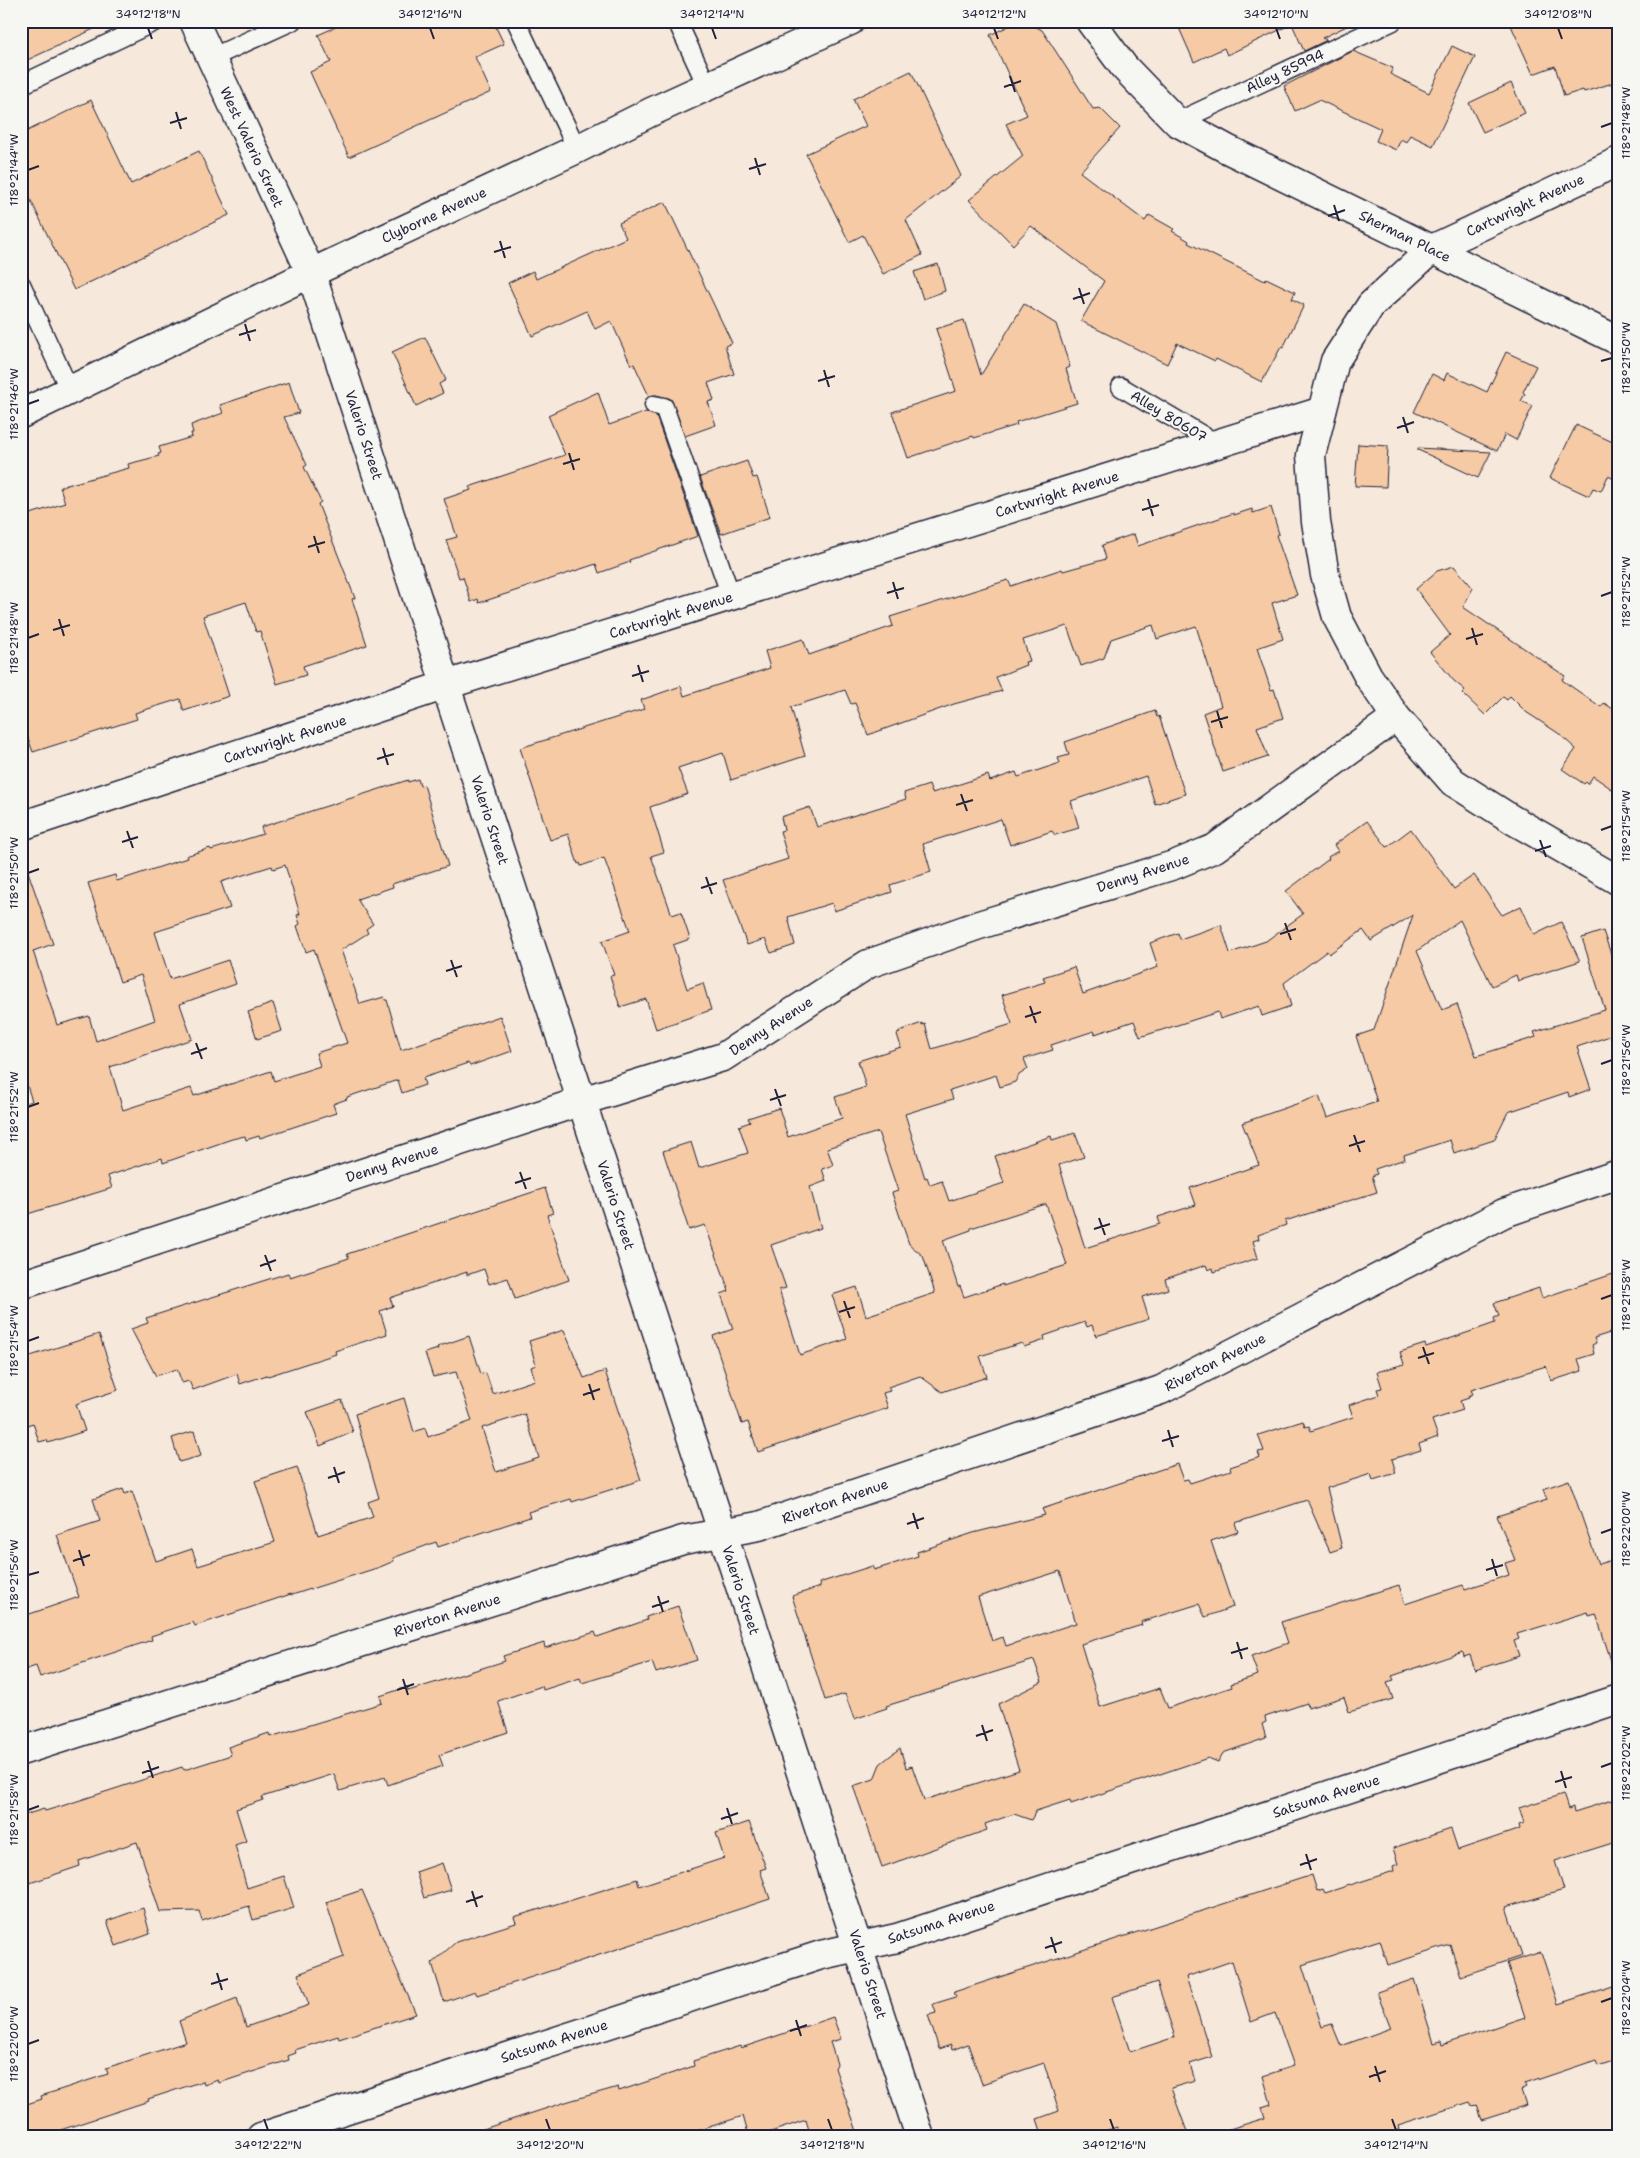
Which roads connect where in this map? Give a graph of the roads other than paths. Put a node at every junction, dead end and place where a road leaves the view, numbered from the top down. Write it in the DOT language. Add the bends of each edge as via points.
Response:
graph roads {
  1 [pos="156,21"];
  2 [pos="194,21"];
  3 [pos="292,21"];
  4 [pos="516,21"];
  5 [pos="677,21"];
  6 [pos="850,21"];
  7 [pos="1090,21"];
  8 [pos="1393,21"];
  9 [pos="211,58"];
  10 [pos="21,85"];
  11 [pos="707,86"];
  12 [pos="1177,122"];
  13 [pos="577,149"];
  14 [pos="1619,160"];
  15 [pos="1432,249"];
  16 [pos="311,273"];
  17 [pos="21,284"];
  18 [pos="1619,341"];
  19 [pos="1121,387"];
  20 [pos="70,391"];
  21 [pos="654,405"];
  22 [pos="1322,412"];
  23 [pos="21,414"];
  24 [pos="1217,444"];
  25 [pos="731,596"];
  26 [pos="446,685"];
  27 [pos="1396,717"];
  28 [pos="21,826"];
  29 [pos="1619,880"];
  30 [pos="582,1101"];
  31 [pos="1619,1174"];
  32 [pos="21,1285"];
  33 [pos="722,1532"];
  34 [pos="1619,1699"];
  35 [pos="21,1751"];
  36 [pos="859,1946"];
  37 [pos="260,2137"];
  38 [pos="920,2137"];
  1 -- 10 [label="lane"];
  2 -- 9 [label="street, West Valerio Street"];
  3 -- 9 [label="lane"];
  4 -- 13 [label="lane"];
  5 -- 11 [label="lane"];
  6 -- 11 [label="street, Clyborne Avenue"];
  7 -- 12 [label="street, Sherman Place" via="1124,67"];
  8 -- 12 [label="lane, Alley 85994"];
  9 -- 16 [label="street, West Valerio Street"];
  11 -- 13 [label="street, Clyborne Avenue"];
  12 -- 15 [label="street, Sherman Place" via="1226,150"];
  13 -- 16 [label="street, Clyborne Avenue"];
  14 -- 15 [label="street, Cartwright Avenue"];
  15 -- 18 [label="street, Sherman Place"];
  15 -- 22 [label="street, Cartwright Avenue" via="1370,305 1335,361"];
  16 -- 20 [label="street, Clyborne Avenue"];
  16 -- 26 [label="street, Valerio Street"];
  17 -- 20 [label="lane"];
  19 -- 24 [label="lane, Alley 80607"];
  20 -- 23 [label="street, Clyborne Avenue"];
  21 -- 25 [label="lane" via="664,407"];
  22 -- 24 [label="street, Cartwright Avenue"];
  22 -- 27 [label="street, Cartwright Avenue" via="1311,455 1316,522 1325,575 1337,617 1352,648"];
  24 -- 25 [label="street, Cartwright Avenue"];
  25 -- 26 [label="street, Cartwright Avenue"];
  26 -- 28 [label="street, Cartwright Avenue"];
  26 -- 30 [label="street, Valerio Street"];
  27 -- 29 [label="street, Cartwright Avenue" via="1453,782"];
  27 -- 30 [label="street, Denny Avenue" via="1216,848 1174,865 980,925 868,964 724,1057"];
  30 -- 32 [label="street, Denny Avenue"];
  30 -- 33 [label="street, Valerio Street"];
  31 -- 33 [label="street, Riverton Avenue" via="1504,1213 1161,1390 759,1526"];
  33 -- 35 [label="street, Riverton Avenue" via="683,1540"];
  33 -- 36 [label="street, Valerio Street"];
  34 -- 36 [label="street, Satsuma Avenue" via="897,1938"];
  36 -- 37 [label="street, Satsuma Avenue" via="812,1958"];
  36 -- 38 [label="street, Valerio Street"];
}
